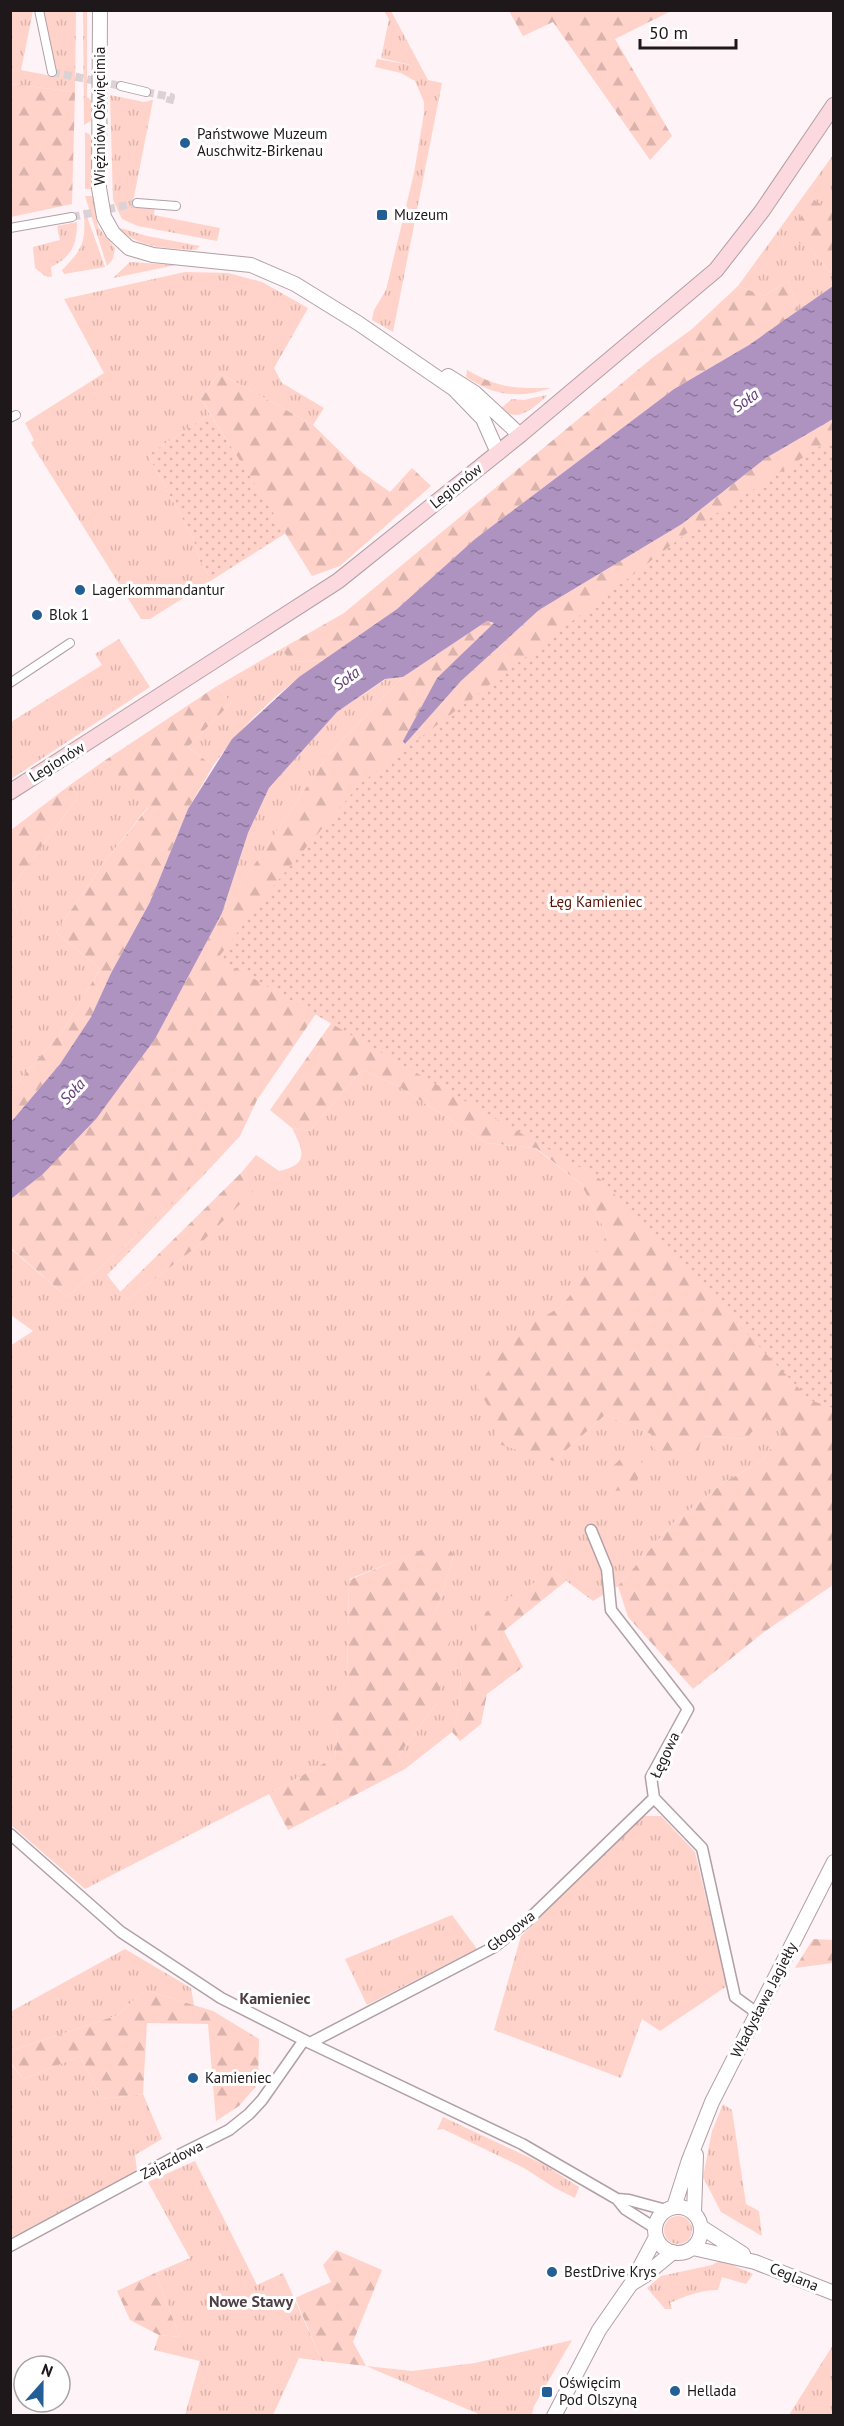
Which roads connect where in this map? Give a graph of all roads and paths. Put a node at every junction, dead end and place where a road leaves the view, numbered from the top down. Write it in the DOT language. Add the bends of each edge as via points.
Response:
graph roads {
  1 [pos="39,10"];
  2 [pos="100,10"];
  3 [pos="52,72"];
  4 [pos="121,86"];
  5 [pos="146,92"];
  6 [pos="834,105"];
  7 [pos="137,203"];
  8 [pos="176,206"];
  9 [pos="72,217"];
  10 [pos="10,228"];
  11 [pos="393,347"];
  12 [pos="520,435"];
  13 [pos="498,453"];
  14 [pos="70,643"];
  15 [pos="10,683"];
  16 [pos="10,792"];
  17 [pos="591,1530"];
  18 [pos="654,1798"];
  19 [pos="10,1834"];
  20 [pos="834,1862"];
  21 [pos="757,2013"];
  22 [pos="307,2041"];
  23 [pos="698,2139"];
  24 [pos="618,2199"];
  25 [pos="670,2209"];
  26 [pos="694,2213"];
  27 [pos="701,2227"];
  28 [pos="656,2233"];
  29 [pos="10,2246"];
  30 [pos="693,2248"];
  31 [pos="673,2252"];
  32 [pos="755,2262"];
  33 [pos="631,2284"];
  34 [pos="834,2293"];
  35 [pos="554,2415"];
  1 -- 3 [label="street"];
  2 -- 11 [label="street, Więźniów Oświęcimia" via="99,188 104,217 112,233 129,248 153,255 237,263 264,270 295,284"];
  4 -- 5 [label="street"];
  6 -- 12 [label="main road, Legionów" via="762,211 716,270"];
  7 -- 8 [label="street"];
  9 -- 10 [label="street"];
  11 -- 12 [label="street, Więźniów Oświęcimia" via="476,393"];
  11 -- 13 [label="street, Więźniów Oświęcimia" via="473,406"];
  12 -- 13 [label="main road, Legionów"];
  13 -- 16 [label="main road, Legionów" via="338,581"];
  14 -- 15 [label="street"];
  17 -- 18 [label="street, Łęgowa" via="607,1569 611,1610 688,1709 651,1777"];
  18 -- 21 [label="street, Łęgowa" via="702,1848 735,1997"];
  18 -- 22 [label="street, Głogowa" via="526,1922 494,1947"];
  19 -- 22 [label="street" via="121,1932 220,1998"];
  20 -- 21 [label="street, Władysława Jagiełły"];
  21 -- 23 [label="street, Władysława Jagiełły" via="712,2102"];
  22 -- 24 [label="street" via="522,2144"];
  22 -- 29 [label="street, Zajazdowa" via="262,2100 229,2130"];
  23 -- 25 [label="street, Władysława Jagiełły"];
  23 -- 26 [label="street, Władysława Jagiełły"];
  24 -- 25 [label="street"];
  24 -- 28 [label="street"];
  25 -- 26 [label="street" via="681,2207"];
  25 -- 28 [label="street" via="657,2221"];
  26 -- 27 [label="street"];
  27 -- 30 [label="street"];
  27 -- 32 [label="street, Ceglana"];
  28 -- 31 [label="street" via="666,2249"];
  28 -- 33 [label="street"];
  30 -- 31 [label="street"];
  30 -- 32 [label="street, Ceglana"];
  31 -- 33 [label="street"];
  32 -- 34 [label="street, Ceglana"];
  33 -- 35 [label="street" via="599,2330"];
}
